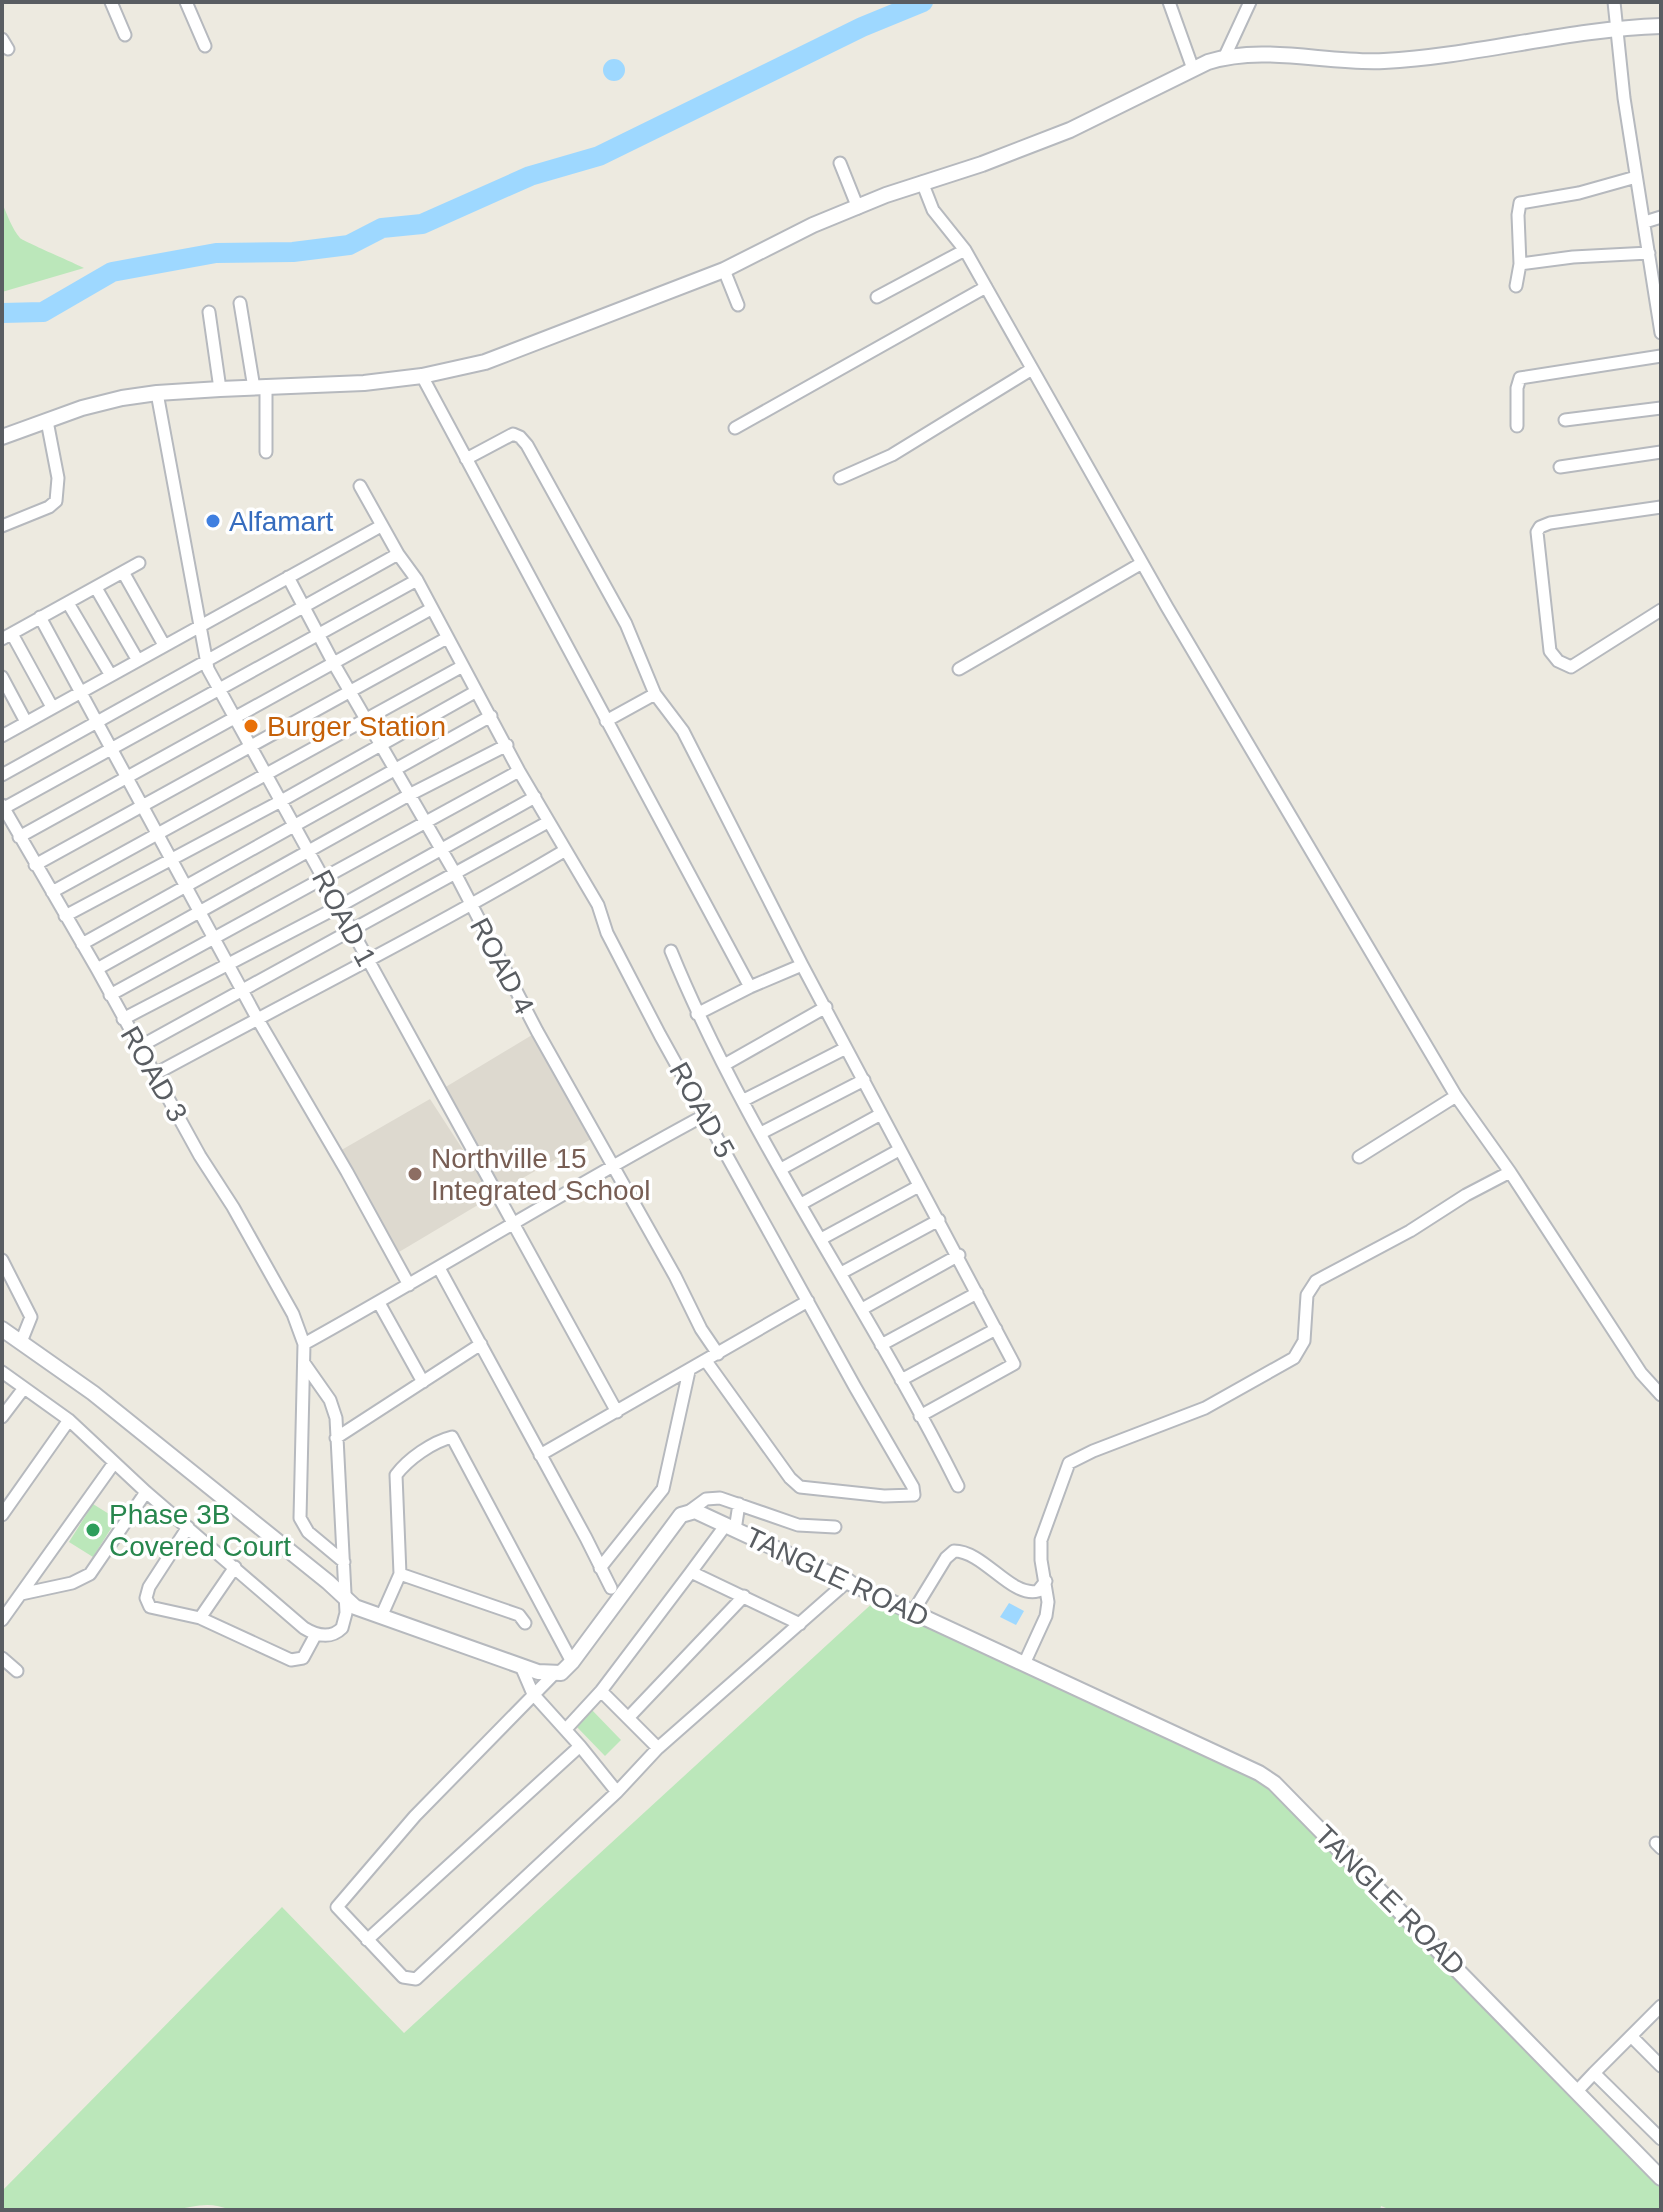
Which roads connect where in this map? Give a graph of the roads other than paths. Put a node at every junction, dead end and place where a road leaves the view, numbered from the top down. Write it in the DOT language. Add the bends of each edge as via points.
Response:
graph roads {
  1 [pos="111,2"];
  2 [pos="186,2"];
  3 [pos="1169,2"];
  4 [pos="1250,2"];
  5 [pos="1614,2"];
  6 [pos="1661,26"];
  7 [pos="1617,27"];
  8 [pos="125,35"];
  9 [pos="205,46"];
  10 [pos="1225,56"];
  11 [pos="1193,69"];
  12 [pos="840,163"];
  13 [pos="1636,177"];
  14 [pos="922,182"];
  15 [pos="858,208"];
  16 [pos="1661,217"];
  17 [pos="1645,222"];
  18 [pos="965,250"];
  19 [pos="1649,253"];
  20 [pos="1520,264"];
  21 [pos="724,270"];
  22 [pos="1516,286"];
  23 [pos="986,287"];
  24 [pos="877,297"];
  25 [pos="240,303"];
  26 [pos="738,305"];
  27 [pos="1659,306"];
  28 [pos="209,312"];
  29 [pos="1661,333"];
  30 [pos="1661,356"];
  31 [pos="1032,369"];
  32 [pos="422,376"];
  33 [pos="260,388"];
  34 [pos="220,389"];
  35 [pos="157,393"];
  36 [pos="1661,408"];
  37 [pos="1565,420"];
  38 [pos="47,421"];
  39 [pos="1517,426"];
  40 [pos="735,428"];
  41 [pos="3,436"];
  42 [pos="266,452"];
  43 [pos="1661,452"];
  44 [pos="466,459"];
  45 [pos="1560,467"];
  46 [pos="840,478"];
  47 [pos="360,486"];
  48 [pos="1661,507"];
  49 [pos="2,526"];
  50 [pos="381,526"];
  51 [pos="398,554"];
  52 [pos="139,563"];
  53 [pos="1142,563"];
  54 [pos="123,572"];
  55 [pos="288,577"];
  56 [pos="417,580"];
  57 [pos="96,588"];
  58 [pos="68,603"];
  59 [pos="304,606"];
  60 [pos="431,609"];
  61 [pos="1660,612"];
  62 [pos="40,617"];
  63 [pos="199,626"];
  64 [pos="318,633"];
  65 [pos="7,636"];
  66 [pos="447,638"];
  67 [pos="164,645"];
  68 [pos="137,659"];
  69 [pos="206,660"];
  70 [pos="334,664"];
  71 [pos="461,667"];
  72 [pos="959,669"];
  73 [pos="110,674"];
  74 [pos="2,677"];
  75 [pos="218,688"];
  76 [pos="82,691"];
  77 [pos="352,691"];
  78 [pos="475,692"];
  79 [pos="655,694"];
  80 [pos="52,707"];
  81 [pos="491,716"];
  82 [pos="234,717"];
  83 [pos="366,717"];
  84 [pos="606,721"];
  85 [pos="26,722"];
  86 [pos="97,722"];
  87 [pos="2,736"];
  88 [pos="381,743"];
  89 [pos="507,745"];
  90 [pos="251,748"];
  91 [pos="111,750"];
  92 [pos="395,769"];
  93 [pos="519,771"];
  94 [pos="264,773"];
  95 [pos="2,775"];
  96 [pos="127,778"];
  97 [pos="409,795"];
  98 [pos="535,797"];
  99 [pos="281,801"];
  100 [pos="3,806"];
  101 [pos="142,807"];
  102 [pos="548,822"];
  103 [pos="425,823"];
  104 [pos="295,826"];
  105 [pos="157,833"];
  106 [pos="19,837"];
  107 [pos="441,850"];
  108 [pos="564,851"];
  109 [pos="309,852"];
  110 [pos="172,859"];
  111 [pos="35,865"];
  112 [pos="456,875"];
  113 [pos="324,880"];
  114 [pos="186,886"];
  115 [pos="52,892"];
  116 [pos="471,906"];
  117 [pos="338,907"];
  118 [pos="200,913"];
  119 [pos="65,916"];
  120 [pos="352,931"];
  121 [pos="214,939"];
  122 [pos="82,944"];
  123 [pos="671,951"];
  124 [pos="366,959"];
  125 [pos="228,963"];
  126 [pos="802,965"];
  127 [pos="97,969"];
  128 [pos="750,987"];
  129 [pos="243,992"];
  130 [pos="110,995"];
  131 [pos="826,1007"];
  132 [pos="697,1014"];
  133 [pos="257,1018"];
  134 [pos="123,1019"];
  135 [pos="139,1047"];
  136 [pos="846,1048"];
  137 [pos="724,1065"];
  138 [pos="155,1074"];
  139 [pos="864,1080"];
  140 [pos="1456,1096"];
  141 [pos="744,1100"];
  142 [pos="881,1114"];
  143 [pos="705,1115"];
  144 [pos="761,1133"];
  145 [pos="899,1150"];
  146 [pos="1359,1157"];
  147 [pos="613,1165"];
  148 [pos="781,1169"];
  149 [pos="1510,1172"];
  150 [pos="919,1186"];
  151 [pos="801,1204"];
  152 [pos="939,1220"];
  153 [pos="512,1223"];
  154 [pos="821,1239"];
  155 [pos="959,1255"];
  156 [pos="2,1260"];
  157 [pos="439,1268"];
  158 [pos="841,1273"];
  159 [pos="409,1285"];
  160 [pos="977,1293"];
  161 [pos="808,1301"];
  162 [pos="379,1303"];
  163 [pos="862,1309"];
  164 [pos="2,1329"];
  165 [pos="996,1329"];
  166 [pos="21,1342"];
  167 [pos="304,1344"];
  168 [pos="481,1344"];
  169 [pos="881,1345"];
  170 [pos="718,1354"];
  171 [pos="706,1361"];
  172 [pos="303,1362"];
  173 [pos="689,1371"];
  174 [pos="2,1372"];
  175 [pos="901,1380"];
  176 [pos="423,1382"];
  177 [pos="24,1388"];
  178 [pos="1661,1395"];
  179 [pos="617,1412"];
  180 [pos="920,1416"];
  181 [pos="2,1417"];
  182 [pos="69,1420"];
  183 [pos="336,1438"];
  184 [pos="540,1455"];
  185 [pos="114,1463"];
  186 [pos="958,1486"];
  187 [pos="146,1492"];
  188 [pos="739,1504"];
  189 [pos="691,1510"];
  190 [pos="2,1515"];
  191 [pos="188,1527"];
  192 [pos="835,1527"];
  193 [pos="730,1528"];
  194 [pos="344,1562"];
  195 [pos="235,1567"];
  196 [pos="600,1568"];
  197 [pos="691,1572"];
  198 [pos="400,1574"];
  199 [pos="849,1580"];
  200 [pos="1046,1581"];
  201 [pos="611,1588"];
  202 [pos="21,1594"];
  203 [pos="744,1596"];
  204 [pos="344,1597"];
  205 [pos="913,1612"];
  206 [pos="381,1617"];
  207 [pos="200,1618"];
  208 [pos="2,1620"];
  209 [pos="525,1623"];
  210 [pos="800,1624"];
  211 [pos="316,1634"];
  212 [pos="2,1658"];
  213 [pos="572,1662"];
  214 [pos="1024,1664"];
  215 [pos="521,1666"];
  216 [pos="17,1671"];
  217 [pos="555,1673"];
  218 [pos="601,1691"];
  219 [pos="533,1694"];
  220 [pos="628,1718"];
  221 [pos="566,1729"];
  222 [pos="580,1746"];
  223 [pos="658,1748"];
  224 [pos="617,1792"];
  225 [pos="367,1940"];
  226 [pos="1661,2006"];
  227 [pos="1631,2036"];
  228 [pos="1661,2066"];
  229 [pos="1594,2073"];
  230 [pos="1578,2090"];
  231 [pos="1661,2139"];
  232 [pos="1661,2178"];
  1 -- 8 [label="street"];
  2 -- 9 [label="street"];
  3 -- 11 [label="street"];
  4 -- 10 [label="street"];
  5 -- 7 [label="street"];
  6 -- 7 [label="street"];
  7 -- 10 [label="street" via="1464,53 1380,61"];
  7 -- 13 [label="street"];
  10 -- 11 [label="street"];
  11 -- 14 [label="street" via="1070,130"];
  12 -- 15 [label="street"];
  13 -- 17 [label="street"];
  13 -- 20 [label="street" via="1520,203"];
  14 -- 15 [label="street"];
  14 -- 18 [label="street" via="933,210"];
  15 -- 21 [label="street"];
  16 -- 17 [label="street"];
  17 -- 19 [label="street"];
  18 -- 23 [label="street"];
  18 -- 24 [label="street"];
  19 -- 20 [label="street"];
  19 -- 27 [label="street"];
  20 -- 22 [label="street"];
  21 -- 26 [label="street"];
  21 -- 32 [label="street" via="513,353"];
  23 -- 31 [label="street"];
  23 -- 40 [label="street"];
  25 -- 33 [label="street"];
  27 -- 29 [label="street"];
  28 -- 34 [label="street"];
  30 -- 39 [label="street" via="1520,378"];
  31 -- 46 [label="street" via="892,455"];
  31 -- 53 [label="street"];
  32 -- 33 [label="street"];
  32 -- 44 [label="street"];
  33 -- 34 [label="street"];
  33 -- 42 [label="street"];
  34 -- 35 [label="street"];
  35 -- 38 [label="street" via="103,402"];
  35 -- 63 [label="street, ROAD 1"];
  36 -- 37 [label="street"];
  38 -- 41 [label="street"];
  38 -- 49 [label="street" via="58,478 56,501"];
  43 -- 45 [label="street"];
  44 -- 79 [label="street" via="513,434 520,437 626,624"];
  44 -- 84 [label="street"];
  47 -- 50 [label="street, ROAD 5"];
  48 -- 61 [label="street" via="1550,523 1537,532 1547,639 1553,656 1565,666"];
  50 -- 51 [label="street, ROAD 5"];
  50 -- 55 [label="street"];
  51 -- 56 [label="street, ROAD 5"];
  51 -- 59 [label="street"];
  52 -- 54 [label="street"];
  53 -- 72 [label="street"];
  53 -- 140 [label="street"];
  54 -- 57 [label="street"];
  54 -- 67 [label="street"];
  55 -- 59 [label="street, ROAD 4"];
  55 -- 63 [label="street"];
  56 -- 60 [label="street, ROAD 5"];
  56 -- 64 [label="street"];
  57 -- 58 [label="street"];
  57 -- 68 [label="street"];
  58 -- 62 [label="street"];
  58 -- 73 [label="street"];
  59 -- 64 [label="street, ROAD 4"];
  59 -- 69 [label="street"];
  60 -- 66 [label="street, ROAD 5"];
  60 -- 70 [label="street"];
  62 -- 65 [label="street"];
  62 -- 76 [label="street"];
  63 -- 67 [label="street"];
  63 -- 69 [label="street, ROAD 1"];
  64 -- 70 [label="street, ROAD 4"];
  64 -- 75 [label="street"];
  65 -- 80 [label="street"];
  66 -- 71 [label="street, ROAD 5"];
  66 -- 77 [label="street"];
  67 -- 68 [label="street"];
  68 -- 73 [label="street"];
  69 -- 75 [label="street, ROAD 1"];
  69 -- 86 [label="street"];
  70 -- 77 [label="street, ROAD 4"];
  70 -- 82 [label="street"];
  71 -- 78 [label="street, ROAD 5"];
  71 -- 83 [label="street"];
  73 -- 76 [label="street"];
  74 -- 85 [label="street"];
  75 -- 82 [label="street, ROAD 1"];
  75 -- 91 [label="street"];
  76 -- 80 [label="street"];
  76 -- 86 [label="street"];
  77 -- 83 [label="street, ROAD 4"];
  77 -- 90 [label="street"];
  78 -- 81 [label="street, ROAD 5"];
  78 -- 88 [label="street"];
  79 -- 84 [label="street"];
  79 -- 126 [label="street" via="683,731"];
  80 -- 85 [label="street"];
  81 -- 89 [label="street, ROAD 5"];
  81 -- 92 [label="street"];
  82 -- 90 [label="street, ROAD 1"];
  82 -- 96 [label="street"];
  83 -- 88 [label="street, ROAD 4"];
  83 -- 94 [label="street"];
  84 -- 128 [label="street"];
  85 -- 87 [label="street"];
  86 -- 91 [label="street"];
  86 -- 95 [label="street"];
  88 -- 92 [label="street, ROAD 4"];
  88 -- 99 [label="street"];
  89 -- 93 [label="street, ROAD 5"];
  89 -- 97 [label="street"];
  90 -- 94 [label="street, ROAD 1"];
  90 -- 101 [label="street"];
  91 -- 96 [label="street"];
  91 -- 100 [label="street"];
  92 -- 97 [label="street, ROAD 4"];
  92 -- 104 [label="street"];
  93 -- 98 [label="street, ROAD 5"];
  93 -- 103 [label="street"];
  94 -- 99 [label="street, ROAD 1"];
  94 -- 105 [label="street"];
  96 -- 101 [label="street"];
  96 -- 106 [label="street"];
  97 -- 103 [label="street, ROAD 4"];
  97 -- 109 [label="street"];
  98 -- 102 [label="street, ROAD 5"];
  98 -- 107 [label="street"];
  99 -- 104 [label="street, ROAD 1"];
  99 -- 110 [label="street"];
  100 -- 106 [label="street, ROAD 3"];
  101 -- 105 [label="street"];
  101 -- 111 [label="street"];
  102 -- 108 [label="street, ROAD 5"];
  102 -- 112 [label="street"];
  103 -- 107 [label="street, ROAD 4"];
  103 -- 113 [label="street"];
  104 -- 109 [label="street, ROAD 1"];
  104 -- 114 [label="street"];
  105 -- 110 [label="street"];
  105 -- 115 [label="street"];
  106 -- 111 [label="street, ROAD 3"];
  107 -- 112 [label="street, ROAD 4"];
  107 -- 117 [label="street"];
  108 -- 116 [label="street"];
  108 -- 143 [label="street, ROAD 5" via="598,905 631,981"];
  109 -- 113 [label="street, ROAD 1"];
  109 -- 118 [label="street"];
  110 -- 114 [label="street"];
  110 -- 119 [label="street"];
  111 -- 115 [label="street, ROAD 3"];
  112 -- 116 [label="street, ROAD 4"];
  112 -- 120 [label="street"];
  113 -- 117 [label="street, ROAD 1"];
  113 -- 121 [label="street"];
  114 -- 118 [label="street"];
  114 -- 122 [label="street"];
  115 -- 119 [label="street, ROAD 3"];
  116 -- 124 [label="street"];
  116 -- 147 [label="street, ROAD 4"];
  117 -- 120 [label="street, ROAD 1"];
  117 -- 125 [label="street"];
  118 -- 121 [label="street"];
  118 -- 127 [label="street"];
  119 -- 122 [label="street, ROAD 3"];
  120 -- 124 [label="street, ROAD 1"];
  120 -- 129 [label="street"];
  121 -- 125 [label="street"];
  121 -- 130 [label="street"];
  122 -- 127 [label="street, ROAD 3"];
  123 -- 132 [label="street"];
  124 -- 133 [label="street"];
  124 -- 153 [label="street, ROAD 1"];
  125 -- 129 [label="street"];
  125 -- 134 [label="street"];
  126 -- 128 [label="street"];
  126 -- 131 [label="street"];
  127 -- 130 [label="street, ROAD 3"];
  128 -- 132 [label="street"];
  129 -- 133 [label="street"];
  129 -- 135 [label="street"];
  130 -- 134 [label="street, ROAD 3"];
  131 -- 136 [label="street"];
  131 -- 137 [label="street"];
  132 -- 137 [label="street"];
  133 -- 138 [label="street"];
  133 -- 159 [label="street"];
  134 -- 135 [label="street, ROAD 3"];
  135 -- 138 [label="street, ROAD 3"];
  136 -- 139 [label="street"];
  136 -- 141 [label="street"];
  137 -- 141 [label="street"];
  138 -- 167 [label="street, ROAD 3" via="264,1260"];
  139 -- 142 [label="street"];
  139 -- 144 [label="street"];
  140 -- 146 [label="street"];
  140 -- 149 [label="street"];
  141 -- 144 [label="street"];
  142 -- 145 [label="street"];
  142 -- 148 [label="street"];
  143 -- 147 [label="street"];
  143 -- 161 [label="street, ROAD 5"];
  144 -- 148 [label="street"];
  145 -- 150 [label="street"];
  145 -- 151 [label="street"];
  147 -- 153 [label="street"];
  147 -- 170 [label="street, ROAD 4"];
  148 -- 151 [label="street"];
  149 -- 178 [label="street" via="1641,1373"];
  149 -- 200 [label="street" via="1316,1281 1305,1303 1302,1347 1287,1363 1205,1408 1071,1461 1041,1540"];
  150 -- 152 [label="street"];
  150 -- 154 [label="street"];
  151 -- 154 [label="street"];
  152 -- 155 [label="street"];
  152 -- 158 [label="street"];
  153 -- 157 [label="street"];
  153 -- 179 [label="street, ROAD 1"];
  154 -- 158 [label="street"];
  155 -- 160 [label="street"];
  155 -- 163 [label="street"];
  156 -- 166 [label="street" via="30,1314"];
  157 -- 159 [label="street"];
  157 -- 168 [label="street"];
  158 -- 163 [label="street"];
  159 -- 162 [label="street"];
  160 -- 165 [label="street"];
  160 -- 169 [label="street"];
  161 -- 170 [label="street"];
  161 -- 171 [label="street, ROAD 5" via="910,1482 912,1496 800,1487"];
  162 -- 167 [label="street"];
  162 -- 176 [label="street"];
  163 -- 169 [label="street"];
  164 -- 166 [label="street"];
  165 -- 175 [label="street"];
  165 -- 180 [label="street" via="1014,1364"];
  166 -- 204 [label="street" via="93,1393"];
  167 -- 172 [label="street"];
  168 -- 176 [label="street"];
  168 -- 184 [label="street"];
  169 -- 175 [label="street"];
  170 -- 171 [label="street"];
  171 -- 173 [label="street"];
  172 -- 183 [label="street" via="330,1400"];
  172 -- 194 [label="street" via="300,1518 308,1532"];
  173 -- 179 [label="street"];
  173 -- 196 [label="street" via="663,1489"];
  174 -- 177 [label="street"];
  175 -- 180 [label="street"];
  176 -- 183 [label="street"];
  177 -- 181 [label="street"];
  177 -- 182 [label="street"];
  179 -- 184 [label="street"];
  180 -- 186 [label="street"];
  182 -- 185 [label="street"];
  182 -- 190 [label="street"];
  183 -- 194 [label="street"];
  184 -- 196 [label="street"];
  185 -- 187 [label="street"];
  185 -- 202 [label="street"];
  187 -- 191 [label="street"];
  187 -- 202 [label="street" via="90,1574"];
  188 -- 189 [label="street" via="713,1497"];
  188 -- 192 [label="street" via="798,1525"];
  188 -- 193 [label="street"];
  189 -- 193 [label="street, TANGLE ROAD"];
  189 -- 213 [label="street" via="681,1515"];
  191 -- 195 [label="street"];
  191 -- 207 [label="street" via="149,1587 147,1601 150,1607"];
  193 -- 197 [label="street"];
  193 -- 199 [label="street, TANGLE ROAD"];
  194 -- 204 [label="street"];
  195 -- 207 [label="street"];
  195 -- 211 [label="street"];
  196 -- 201 [label="street"];
  197 -- 203 [label="street"];
  197 -- 218 [label="street"];
  198 -- 206 [label="street"];
  198 -- 209 [label="street" via="519,1615"];
  198 -- 213 [label="street" via="396,1475 402,1466 452,1437"];
  199 -- 205 [label="street, TANGLE ROAD"];
  199 -- 210 [label="street"];
  200 -- 205 [label="street" via="1038,1591 1024,1591 954,1551"];
  200 -- 214 [label="street" via="1046,1616"];
  202 -- 208 [label="street"];
  203 -- 210 [label="street"];
  203 -- 220 [label="street"];
  204 -- 206 [label="street"];
  204 -- 211 [label="street" via="342,1628 330,1635"];
  205 -- 214 [label="street, TANGLE ROAD"];
  206 -- 215 [label="street"];
  207 -- 211 [label="street" via="291,1660 303,1658"];
  210 -- 223 [label="street"];
  212 -- 216 [label="street"];
  213 -- 217 [label="street"];
  214 -- 230 [label="street, TANGLE ROAD" via="1274,1783"];
  215 -- 217 [label="street"];
  215 -- 219 [label="street"];
  217 -- 219 [label="street"];
  218 -- 220 [label="street"];
  218 -- 221 [label="street"];
  219 -- 221 [label="street"];
  219 -- 225 [label="street" via="340,1902 339,1911"];
  220 -- 223 [label="street"];
  221 -- 222 [label="street"];
  222 -- 224 [label="street"];
  222 -- 225 [label="street"];
  223 -- 224 [label="street"];
  224 -- 225 [label="street" via="416,1979 403,1977"];
  226 -- 227 [label="street"];
  227 -- 228 [label="street"];
  227 -- 229 [label="street"];
  229 -- 230 [label="street"];
  229 -- 231 [label="street"];
  230 -- 232 [label="street, TANGLE ROAD"];
}
